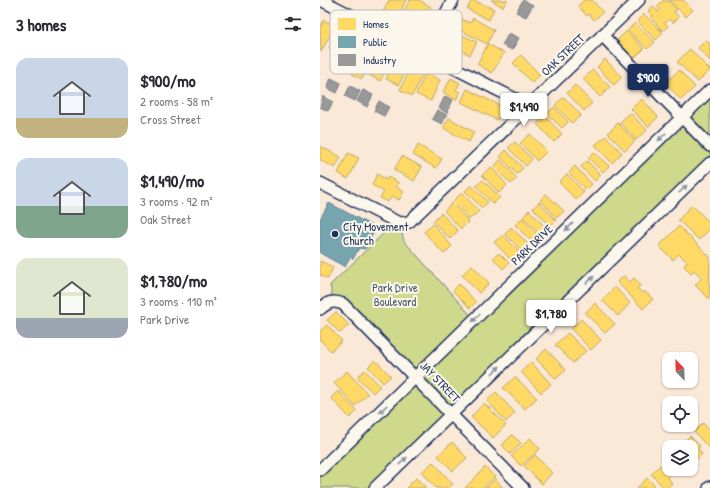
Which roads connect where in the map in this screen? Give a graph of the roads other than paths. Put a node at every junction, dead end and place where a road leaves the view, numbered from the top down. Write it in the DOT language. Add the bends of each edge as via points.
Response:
graph roads {
  1 [pos="321,0"];
  2 [pos="453,0"];
  3 [pos="639,0"];
  4 [pos="341,10"];
  5 [pos="448,10"];
  6 [pos="602,35"];
  7 [pos="462,71"];
  8 [pos="710,90"];
  9 [pos="529,106"];
  10 [pos="682,117"];
  11 [pos="710,146"];
  12 [pos="710,162"];
  13 [pos="320,183"];
  14 [pos="320,309"];
  15 [pos="416,377"];
  16 [pos="452,414"];
  17 [pos="320,470"];
  18 [pos="375,488"];
  19 [pos="523,488"];
  1 -- 4 [label="street"];
  2 -- 5 [label="street"];
  3 -- 6 [label="street, OAK STREET"];
  6 -- 9 [label="street, OAK STREET"];
  6 -- 10 [label="street"];
  7 -- 9 [label="street"];
  8 -- 10 [label="street, PARK DRIVE"];
  9 -- 13 [label="street, OAK STREET" via="409,222 399,223"];
  10 -- 11 [label="street"];
  10 -- 15 [label="street, PARK DRIVE, one-way"];
  16 -- 12 [label="street, one-way"];
  14 -- 15 [label="street, JAY STREET" via="333,301 344,304"];
  15 -- 16 [label="street, JAY STREET"];
  15 -- 17 [label="street, PARK DRIVE, one-way"];
  18 -- 16 [label="street, one-way"];
  16 -- 19 [label="street, JAY STREET"];
}
